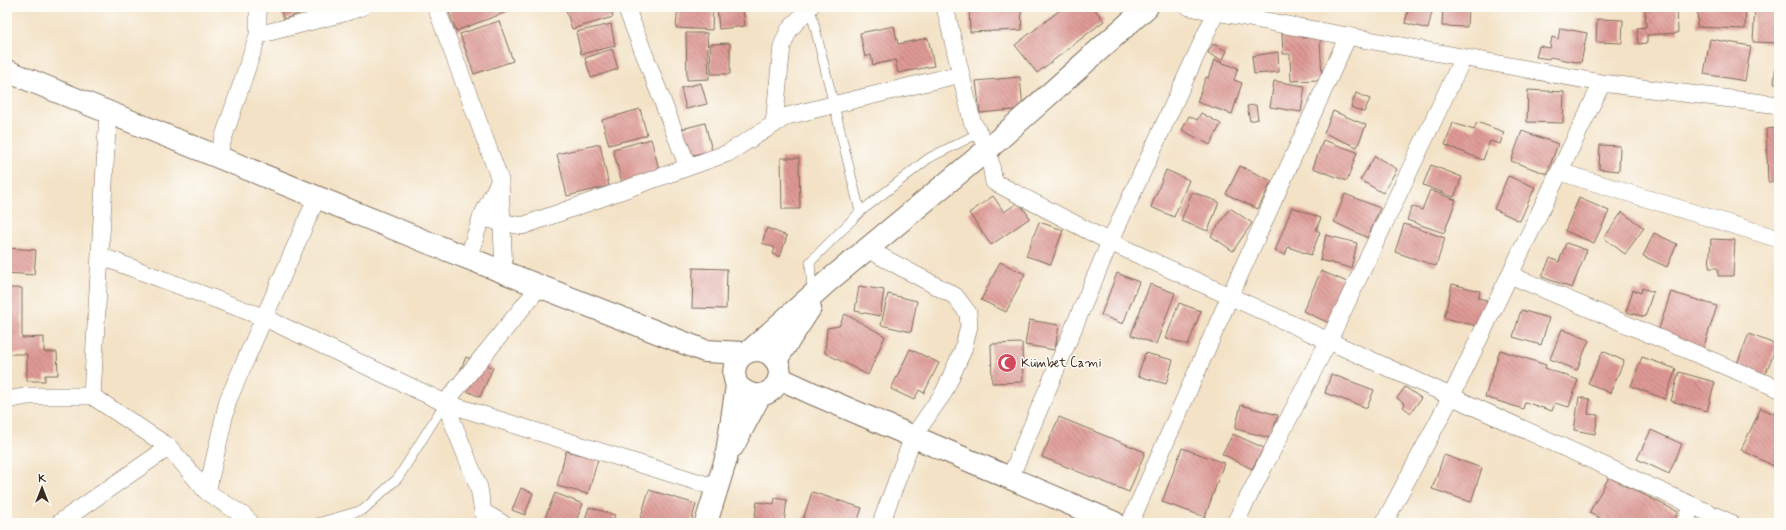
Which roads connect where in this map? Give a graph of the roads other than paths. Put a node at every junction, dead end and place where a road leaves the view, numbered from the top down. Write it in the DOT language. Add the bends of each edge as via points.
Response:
graph roads {
  1 [pos="258,7"];
  2 [pos="362,7"];
  3 [pos="436,7"];
  4 [pos="626,7"];
  5 [pos="810,7"];
  6 [pos="945,7"];
  7 [pos="1147,7"];
  8 [pos="1189,7"];
  9 [pos="1216,12"];
  10 [pos="258,35"];
  11 [pos="1348,36"];
  12 [pos="1463,58"];
  13 [pos="7,71"];
  14 [pos="961,74"];
  15 [pos="1602,83"];
  16 [pos="834,104"];
  17 [pos="1779,105"];
  18 [pos="108,112"];
  19 [pos="774,124"];
  20 [pos="983,141"];
  21 [pos="217,157"];
  22 [pos="688,167"];
  23 [pos="1560,172"];
  24 [pos="500,180"];
  25 [pos="317,197"];
  26 [pos="860,212"];
  27 [pos="481,218"];
  28 [pos="503,223"];
  29 [pos="1779,239"];
  30 [pos="1110,242"];
  31 [pos="867,249"];
  32 [pos="100,256"];
  33 [pos="468,259"];
  34 [pos="504,272"];
  35 [pos="1510,275"];
  36 [pos="540,286"];
  37 [pos="819,289"];
  38 [pos="1230,296"];
  39 [pos="263,317"];
  40 [pos="1329,340"];
  41 [pos="705,351"];
  42 [pos="748,352"];
  43 [pos="735,381"];
  44 [pos="771,381"];
  45 [pos="1779,389"];
  46 [pos="1452,395"];
  47 [pos="92,396"];
  48 [pos="7,400"];
  49 [pos="445,403"];
  50 [pos="912,436"];
  51 [pos="169,447"];
  52 [pos="726,459"];
  53 [pos="1010,478"];
  54 [pos="717,488"];
  55 [pos="207,492"];
  56 [pos="1692,505"];
  57 [pos="243,521"];
  58 [pos="59,523"];
  59 [pos="316,523"];
  60 [pos="502,523"];
  61 [pos="706,523"];
  62 [pos="882,523"];
  63 [pos="1115,523"];
  64 [pos="1130,523"];
  65 [pos="1235,523"];
  66 [pos="1384,523"];
  67 [pos="1685,523"];
  68 [pos="1731,523"];
  1 -- 10 [label="street"];
  2 -- 10 [label="street"];
  3 -- 24 [label="street"];
  4 -- 22 [label="street"];
  5 -- 16 [label="lane"];
  5 -- 19 [label="street" via="789,30 782,46"];
  6 -- 14 [label="street"];
  7 -- 20 [label="street"];
  8 -- 9 [label="street"];
  9 -- 11 [label="street"];
  9 -- 30 [label="street"];
  10 -- 21 [label="street"];
  11 -- 12 [label="street"];
  11 -- 38 [label="street"];
  12 -- 15 [label="street"];
  12 -- 40 [label="street"];
  13 -- 18 [label="street"];
  14 -- 16 [label="street"];
  14 -- 20 [label="street" via="972,121"];
  15 -- 17 [label="street"];
  15 -- 23 [label="street"];
  16 -- 19 [label="street" via="787,116"];
  16 -- 26 [label="lane"];
  18 -- 21 [label="street"];
  18 -- 32 [label="street"];
  19 -- 22 [label="street" via="728,153"];
  20 -- 26 [label="lane" via="929,158"];
  20 -- 30 [label="street" via="994,182"];
  20 -- 31 [label="street"];
  21 -- 25 [label="street"];
  22 -- 28 [label="street" via="522,226"];
  23 -- 29 [label="street"];
  23 -- 35 [label="street"];
  24 -- 27 [label="street"];
  24 -- 28 [label="street"];
  25 -- 33 [label="street"];
  25 -- 39 [label="street"];
  26 -- 37 [label="lane" via="810,262"];
  27 -- 28 [label="street"];
  27 -- 33 [label="street"];
  28 -- 34 [label="street"];
  30 -- 38 [label="street"];
  30 -- 53 [label="street"];
  31 -- 37 [label="street"];
  31 -- 50 [label="street" via="955,296 968,313 969,326 963,350 944,392"];
  32 -- 39 [label="street"];
  32 -- 47 [label="street"];
  33 -- 34 [label="street"];
  34 -- 36 [label="street"];
  35 -- 45 [label="street"];
  35 -- 46 [label="street"];
  36 -- 41 [label="street"];
  36 -- 49 [label="street"];
  37 -- 42 [label="street"];
  37 -- 44 [label="street"];
  38 -- 40 [label="street"];
  38 -- 64 [label="street"];
  39 -- 49 [label="street"];
  39 -- 55 [label="street" via="228,400"];
  40 -- 46 [label="street"];
  40 -- 65 [label="street"];
  41 -- 42 [label="street"];
  41 -- 43 [label="street"];
  42 -- 43 [label="street" via="737,359 734,367"];
  42 -- 44 [label="street" via="761,350 769,353"];
  43 -- 44 [label="street" via="743,392 751,395"];
  43 -- 52 [label="street"];
  44 -- 50 [label="street" via="816,395"];
  44 -- 52 [label="street"];
  46 -- 56 [label="street"];
  46 -- 66 [label="street"];
  47 -- 48 [label="street" via="28,396"];
  47 -- 51 [label="street"];
  49 -- 54 [label="street"];
  49 -- 59 [label="lane" via="398,478 363,510"];
  49 -- 60 [label="street" via="479,488 483,512"];
  50 -- 53 [label="street"];
  50 -- 62 [label="street"];
  51 -- 55 [label="street"];
  51 -- 58 [label="street"];
  52 -- 54 [label="street"];
  53 -- 63 [label="street"];
  54 -- 61 [label="street"];
  55 -- 57 [label="street"];
  56 -- 67 [label="street"];
  56 -- 68 [label="street"];
}
